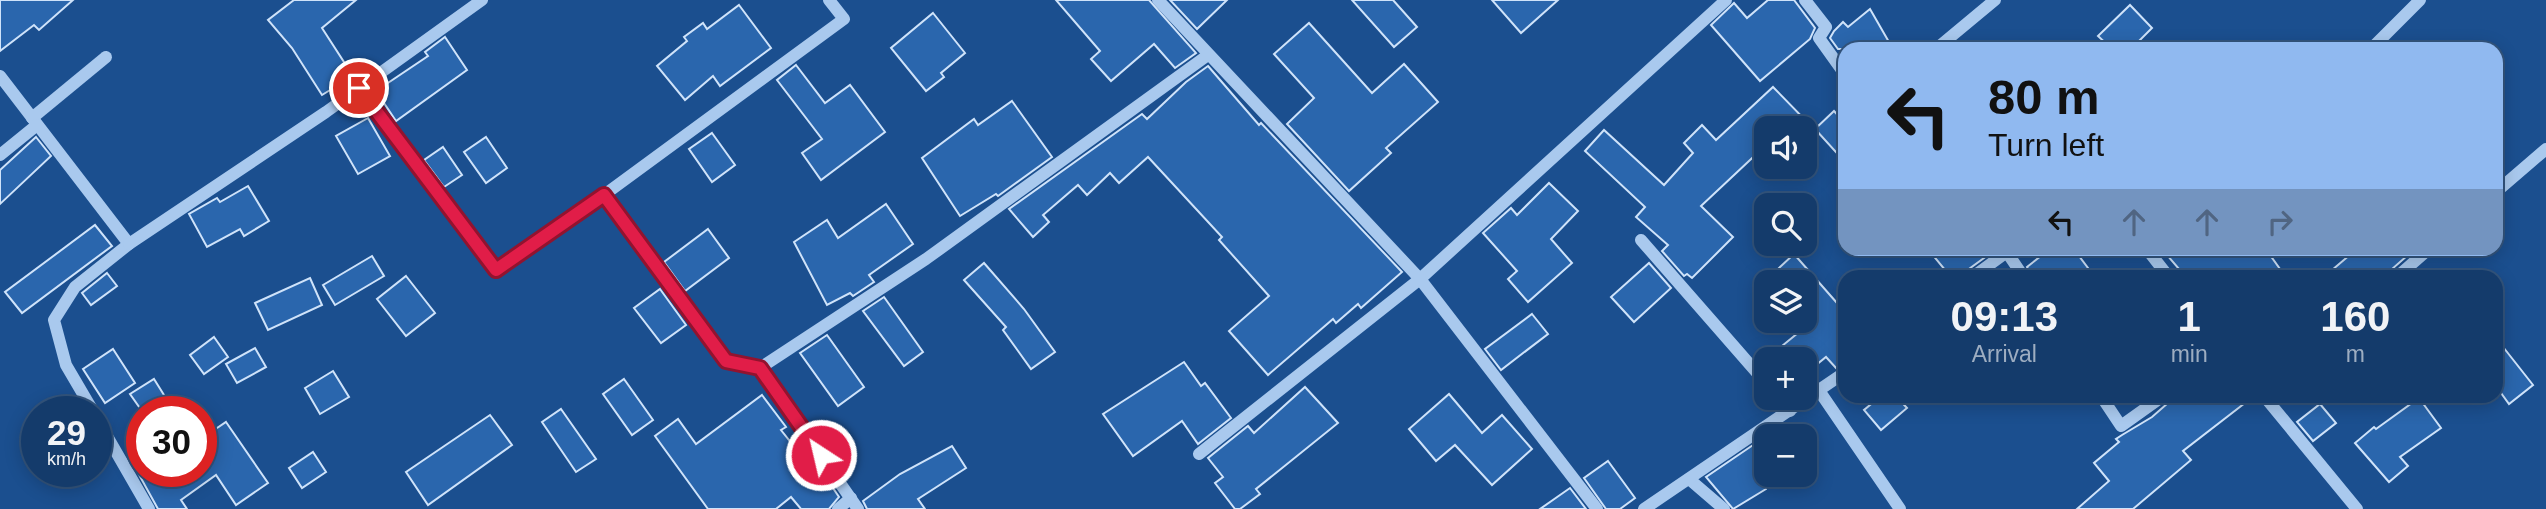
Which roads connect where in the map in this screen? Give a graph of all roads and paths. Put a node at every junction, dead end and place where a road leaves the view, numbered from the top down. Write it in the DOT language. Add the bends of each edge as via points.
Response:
graph roads {
  1 [pos="482,0"];
  2 [pos="829,0"];
  3 [pos="1158,0"];
  4 [pos="1726,0"];
  5 [pos="1805,0"];
  6 [pos="1994,0"];
  7 [pos="2420,0"];
  8 [pos="1944,42"];
  9 [pos="2378,42"];
  10 [pos="1208,55"];
  11 [pos="106,57"];
  12 [pos="1838,65"];
  13 [pos="0,76"];
  14 [pos="359,88"];
  15 [pos="35,122"];
  16 [pos="2546,149"];
  17 [pos="0,156"];
  18 [pos="2503,186"];
  19 [pos="604,195"];
  20 [pos="1641,240"];
  21 [pos="129,244"];
  22 [pos="1998,256"];
  23 [pos="2152,256"];
  24 [pos="2421,256"];
  25 [pos="1981,270"];
  26 [pos="2163,270"];
  27 [pos="2405,270"];
  28 [pos="1419,279"];
  29 [pos="760,368"];
  30 [pos="1754,369"];
  31 [pos="1838,378"];
  32 [pos="1819,392"];
  33 [pos="84,396"];
  34 [pos="2106,403"];
  35 [pos="2153,403"];
  36 [pos="2270,403"];
  37 [pos="1790,411"];
  38 [pos="112,445"];
  39 [pos="1199,454"];
  40 [pos="1689,479"];
  41 [pos="854,504"];
  42 [pos="149,509"];
  43 [pos="838,509"];
  44 [pos="1597,509"];
  45 [pos="1644,509"];
  46 [pos="1724,509"];
  47 [pos="1900,509"];
  48 [pos="2357,509"];
  1 -- 14 [label="street"];
  2 -- 19 [label="street" via="844,19"];
  3 -- 10 [label="street"];
  4 -- 28 [label="street"];
  5 -- 12 [label="street" via="1826,27 1819,38"];
  6 -- 8 [label="street"];
  7 -- 9 [label="street"];
  10 -- 28 [label="street"];
  10 -- 29 [label="street" via="926,259"];
  11 -- 15 [label="street"];
  13 -- 15 [label="street"];
  14 -- 19 [label="street" via="496,270"];
  14 -- 21 [label="street"];
  15 -- 17 [label="street"];
  15 -- 21 [label="street"];
  16 -- 18 [label="street"];
  19 -- 29 [label="street" via="726,361"];
  20 -- 30 [label="street"];
  21 -- 33 [label="street" via="75,287 54,320 66,365"];
  22 -- 25 [label="street"];
  23 -- 26 [label="street"];
  24 -- 27 [label="street"];
  28 -- 39 [label="street"];
  28 -- 44 [label="street"];
  29 -- 41 [label="street"];
  31 -- 32 [label="street"];
  32 -- 37 [label="street"];
  32 -- 47 [label="street"];
  34 -- 35 [label="street" via="2121,426"];
  36 -- 48 [label="street"];
  37 -- 40 [label="street"];
  38 -- 42 [label="street"];
  40 -- 45 [label="street"];
  40 -- 46 [label="street"];
  41 -- 43 [label="street"];
}
